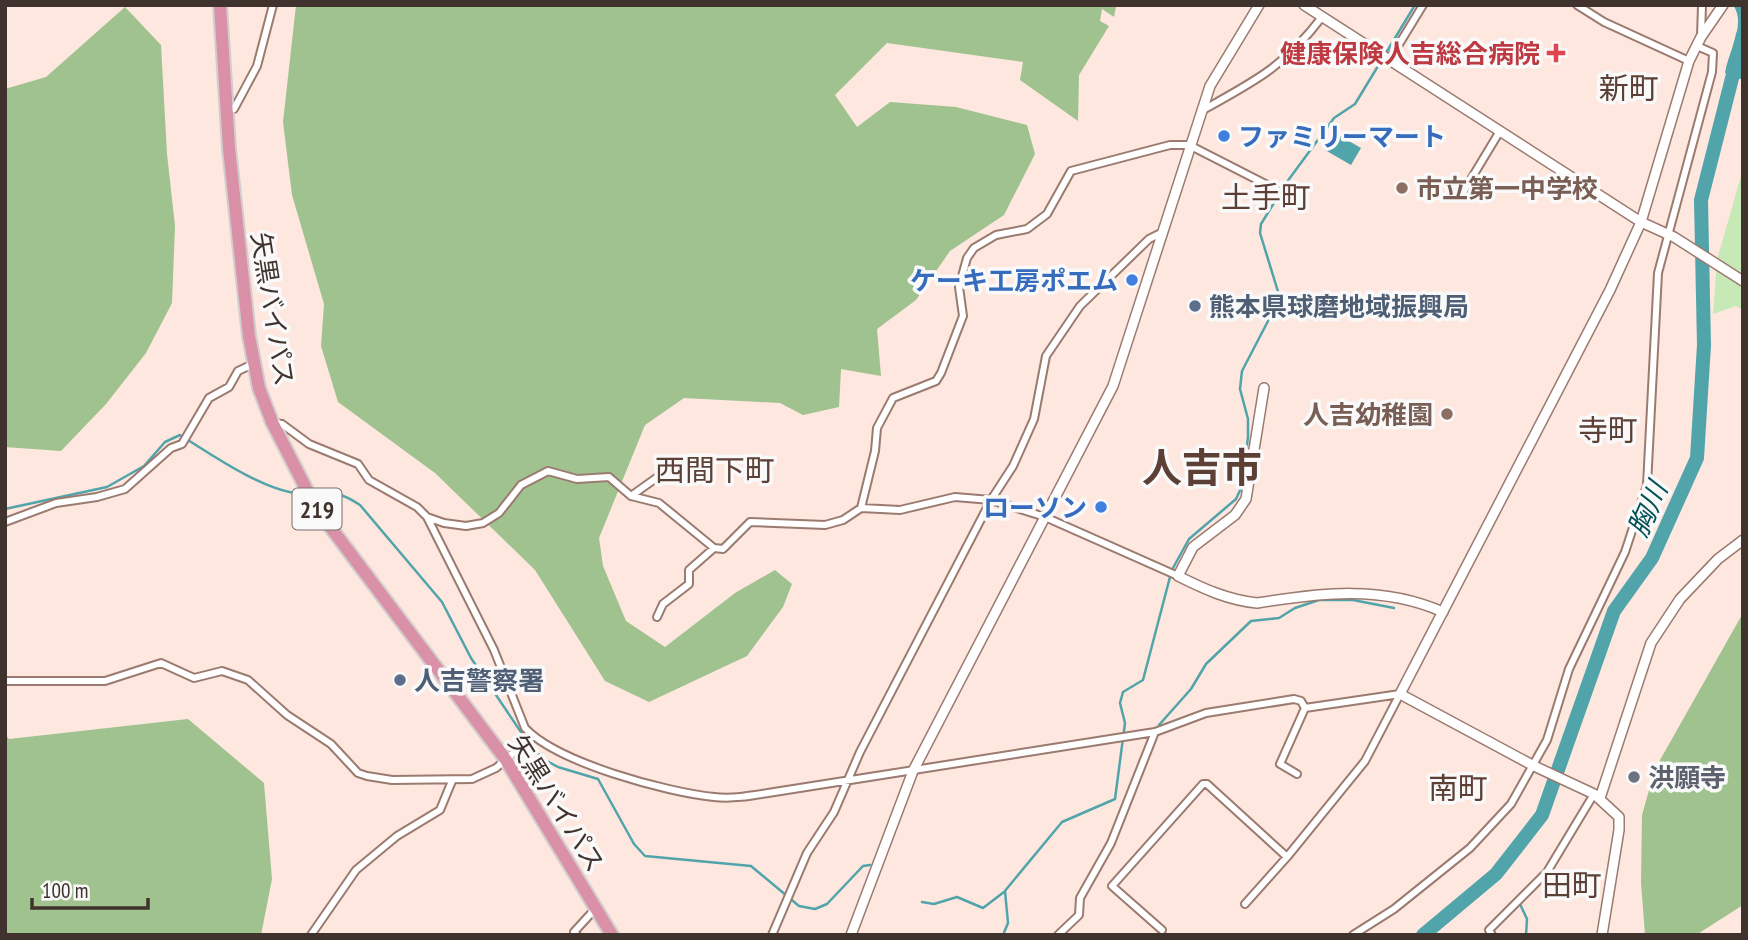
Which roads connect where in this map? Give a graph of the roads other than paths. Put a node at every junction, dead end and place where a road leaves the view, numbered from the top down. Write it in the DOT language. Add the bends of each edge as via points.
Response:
graph roads {
  1 [pos="220,5"];
  2 [pos="273,5"];
  3 [pos="1259,5"];
  4 [pos="1304,5"];
  5 [pos="1423,5"];
  6 [pos="1577,5"];
  7 [pos="1702,5"];
  8 [pos="1723,5"];
  9 [pos="1322,17"];
  10 [pos="1699,42"];
  11 [pos="1390,59"];
  12 [pos="1689,61"];
  13 [pos="234,109"];
  14 [pos="1201,111"];
  15 [pos="1500,131"];
  16 [pos="1189,145"];
  17 [pos="1462,194"];
  18 [pos="1291,197"];
  19 [pos="1640,222"];
  20 [pos="1161,233"];
  21 [pos="1671,236"];
  22 [pos="1743,281"];
  23 [pos="253,364"];
  24 [pos="1264,388"];
  25 [pos="272,422"];
  26 [pos="659,476"];
  27 [pos="631,496"];
  28 [pos="991,500"];
  29 [pos="861,508"];
  30 [pos="427,517"];
  31 [pos="1045,517"];
  32 [pos="5,522"];
  33 [pos="1743,540"];
  34 [pos="714,548"];
  35 [pos="1178,576"];
  36 [pos="1443,612"];
  37 [pos="657,617"];
  38 [pos="5,681"];
  39 [pos="1400,694"];
  40 [pos="1305,708"];
  41 [pos="1155,732"];
  42 [pos="533,736"];
  43 [pos="506,760"];
  44 [pos="1537,768"];
  45 [pos="913,771"];
  46 [pos="1297,774"];
  47 [pos="452,781"];
  48 [pos="850,781"];
  49 [pos="1597,796"];
  50 [pos="1287,858"];
  51 [pos="1245,904"];
  52 [pos="596,908"];
  53 [pos="1162,930"];
  54 [pos="311,935"];
  55 [pos="577,935"];
  56 [pos="612,935"];
  57 [pos="772,935"];
  58 [pos="851,935"];
  59 [pos="1058,935"];
  60 [pos="1353,935"];
  61 [pos="1492,935"];
  62 [pos="1602,935"];
  1 -- 23 [label="highway, 矢黒バイパス / 219"];
  2 -- 13 [label="street" via="257,66"];
  3 -- 14 [label="street" via="1222,63"];
  4 -- 9 [label="street"];
  5 -- 11 [label="street"];
  6 -- 12 [label="street"];
  7 -- 10 [label="street"];
  8 -- 10 [label="street"];
  9 -- 11 [label="street"];
  9 -- 14 [label="street" via="1276,68"];
  10 -- 12 [label="street"];
  10 -- 21 [label="street" via="1713,53 1712,72"];
  11 -- 15 [label="street"];
  12 -- 19 [label="street"];
  14 -- 16 [label="street"];
  15 -- 17 [label="street"];
  15 -- 19 [label="street"];
  16 -- 18 [label="street"];
  16 -- 20 [label="street"];
  16 -- 29 [label="street" via="1170,145 1072,171 1047,214 1027,229 996,235 974,248 959,287 963,316 942,373 936,381 892,398 877,428"];
  19 -- 21 [label="street"];
  19 -- 36 [label="street" via="1610,290"];
  20 -- 28 [label="street" via="1149,239 1080,306 1046,356 1034,419"];
  20 -- 31 [label="street" via="1113,386"];
  21 -- 22 [label="street"];
  21 -- 44 [label="street" via="1655,293 1653,424 1638,521 1569,668"];
  23 -- 25 [label="highway, 矢黒バイパス / 219"];
  23 -- 32 [label="street" via="238,371 229,387 209,398 182,444 170,448 125,489 55,503"];
  24 -- 35 [label="street" via="1246,499 1235,515 1193,547"];
  25 -- 30 [label="street" via="309,444 358,464 369,480 417,506"];
  25 -- 43 [label="highway, 矢黒バイパス / 219" via="316,508"];
  26 -- 27 [label="street"];
  27 -- 30 [label="street" via="609,477 577,479 548,471 521,485 499,513 483,523 466,526"];
  27 -- 34 [label="street" via="659,503"];
  28 -- 29 [label="street" via="955,497 900,510"];
  28 -- 31 [label="street"];
  28 -- 48 [label="street" via="860,752"];
  29 -- 34 [label="street" via="825,525 750,522 723,549"];
  30 -- 42 [label="street" via="494,650 514,705"];
  31 -- 35 [label="street"];
  31 -- 45 [label="street"];
  33 -- 49 [label="street" via="1680,599 1651,643"];
  34 -- 37 [label="street" via="689,570 689,584 663,604"];
  35 -- 36 [label="street" via="1205,589 1257,603 1350,592 1416,600"];
  36 -- 39 [label="street"];
  38 -- 47 [label="street" via="105,681 161,663 194,678 222,671 248,680 287,715 318,734 358,773 392,780"];
  39 -- 40 [label="street"];
  39 -- 44 [label="street"];
  39 -- 50 [label="street" via="1365,761"];
  40 -- 41 [label="street" via="1294,699 1206,713"];
  40 -- 46 [label="street" via="1280,764"];
  41 -- 45 [label="street"];
  41 -- 59 [label="street" via="1111,843 1080,898 1079,915"];
  42 -- 43 [label="street"];
  42 -- 48 [label="street" via="596,767 656,786 717,797"];
  43 -- 47 [label="street" via="486,773"];
  43 -- 52 [label="highway, 矢黒バイパス / 219"];
  44 -- 49 [label="street"];
  44 -- 60 [label="street" via="1470,848 1394,909"];
  45 -- 48 [label="street"];
  45 -- 58 [label="street"];
  47 -- 54 [label="street" via="440,810 397,836 356,870"];
  48 -- 57 [label="street" via="807,853"];
  49 -- 61 [label="street" via="1547,872 1489,930"];
  49 -- 62 [label="street" via="1619,817"];
  50 -- 51 [label="street"];
  50 -- 53 [label="street" via="1203,784 1112,886"];
  52 -- 55 [label="street" via="574,932"];
  52 -- 56 [label="highway, 矢黒バイパス / 219"];
}
